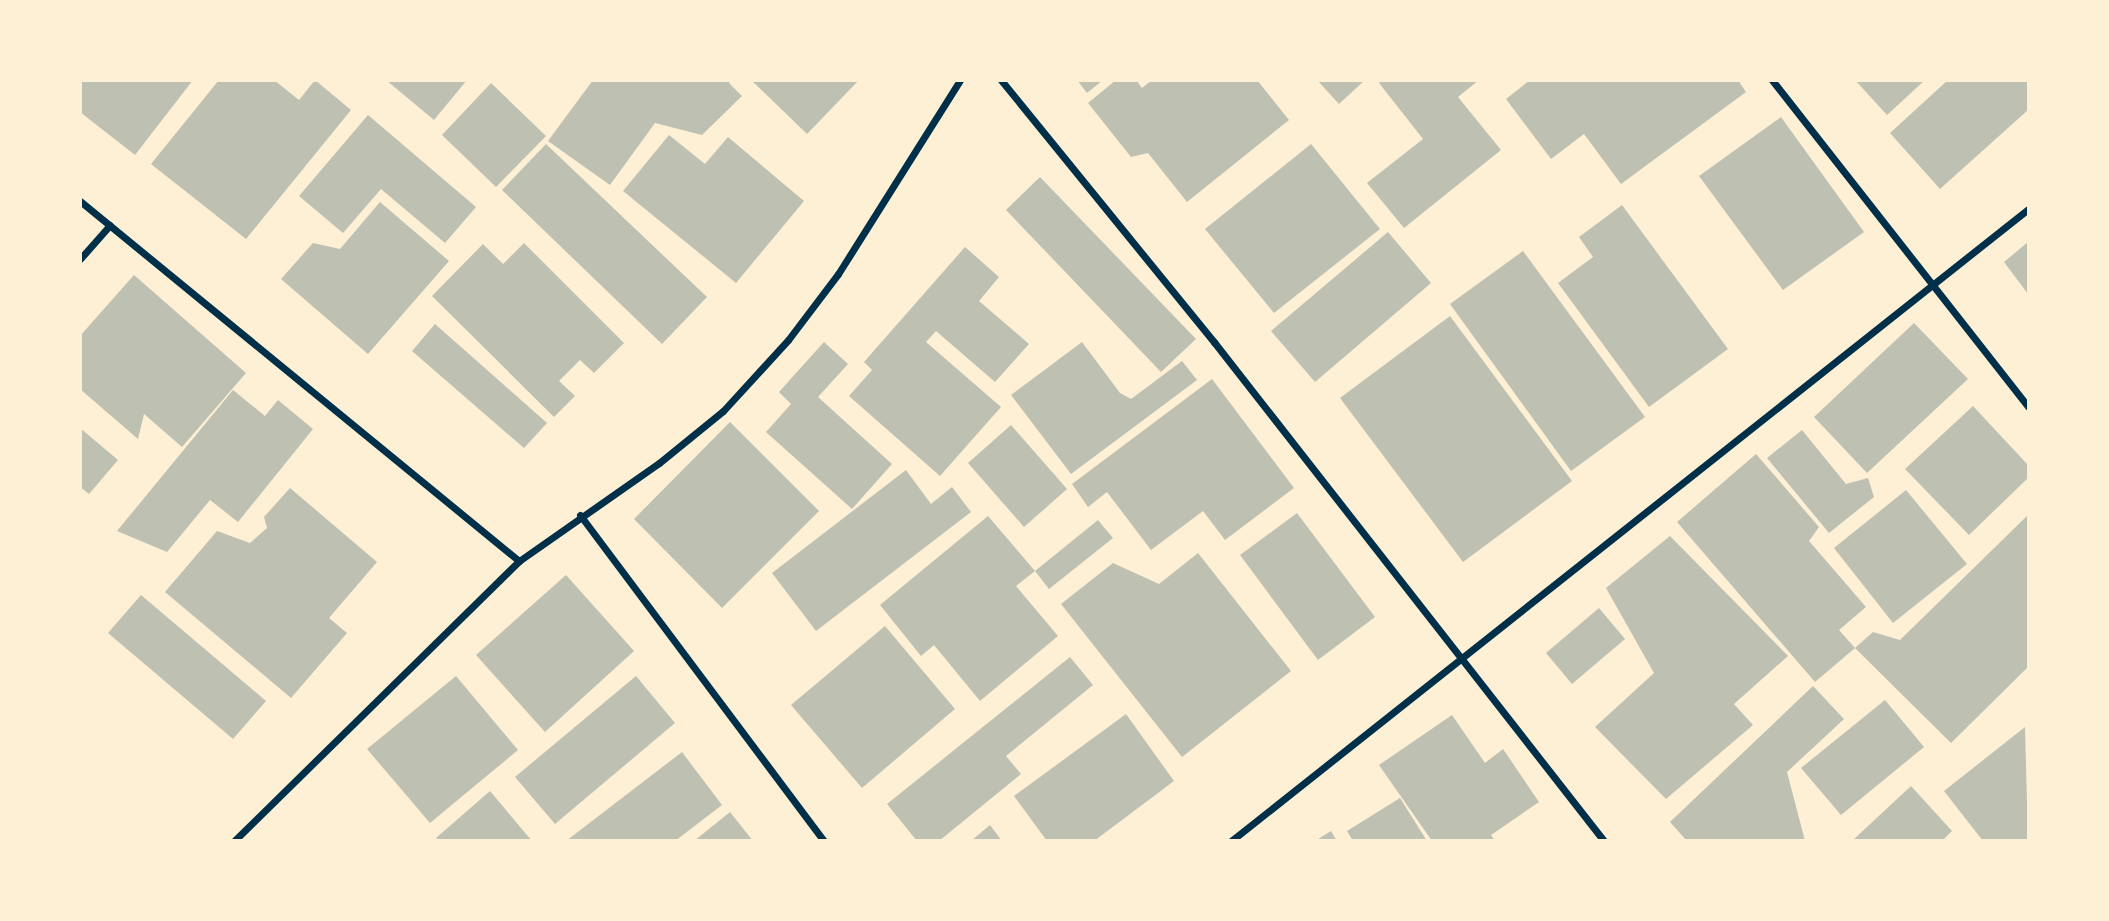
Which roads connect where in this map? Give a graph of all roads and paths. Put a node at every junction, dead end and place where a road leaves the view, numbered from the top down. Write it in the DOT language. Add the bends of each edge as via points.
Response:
graph roads {
  1 [pos="960,80"];
  2 [pos="1001,80"];
  3 [pos="1772,80"];
  4 [pos="80,201"];
  5 [pos="2028,209"];
  6 [pos="110,225"];
  7 [pos="80,259"];
  8 [pos="1931,287"];
  9 [pos="2028,406"];
  10 [pos="580,515"];
  11 [pos="519,561"];
  12 [pos="1464,659"];
  13 [pos="234,841"];
  14 [pos="824,841"];
  15 [pos="1231,841"];
  16 [pos="1604,841"];
  1 -- 10 [label="street" via="838,274 788,340 723,411 659,463"];
  2 -- 12 [label="street"];
  3 -- 8 [label="street"];
  4 -- 6 [label="street"];
  5 -- 8 [label="street"];
  6 -- 7 [label="street"];
  6 -- 11 [label="street"];
  8 -- 9 [label="street"];
  8 -- 12 [label="street"];
  10 -- 11 [label="street"];
  10 -- 14 [label="street"];
  11 -- 13 [label="street"];
  12 -- 15 [label="street"];
  12 -- 16 [label="street"];
}
